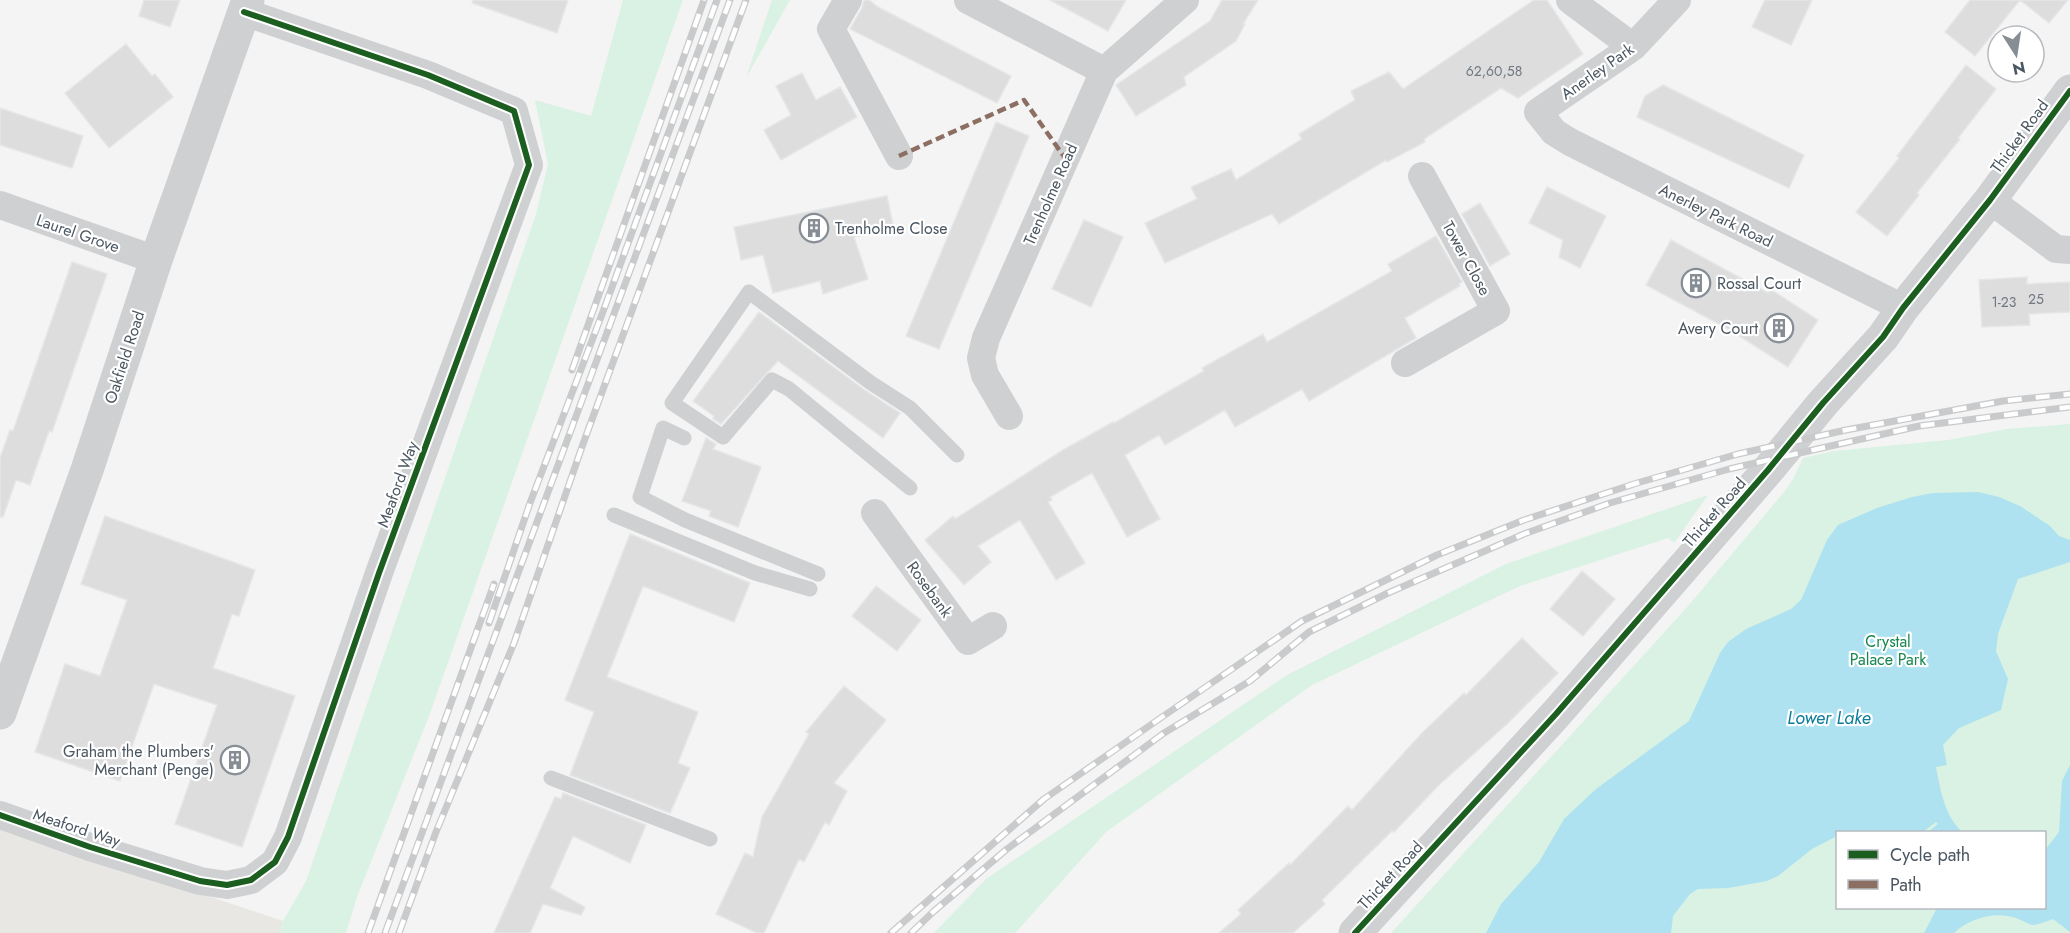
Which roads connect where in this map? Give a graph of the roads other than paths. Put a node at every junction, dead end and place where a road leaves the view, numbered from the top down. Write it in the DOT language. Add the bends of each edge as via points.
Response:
graph roads {
  1 [pos="848,0"];
  2 [pos="968,0"];
  3 [pos="1185,0"];
  4 [pos="1570,0"];
  5 [pos="1677,0"];
  6 [pos="246,6"];
  7 [pos="1633,47"];
  8 [pos="1104,71"];
  9 [pos="2070,91"];
  10 [pos="1538,112"];
  11 [pos="899,156"];
  12 [pos="1422,176"];
  13 [pos="1990,200"];
  14 [pos="0,206"];
  15 [pos="2070,250"];
  16 [pos="156,260"];
  17 [pos="1903,308"];
  18 [pos="1405,363"];
  19 [pos="1009,416"];
  20 [pos="684,438"];
  21 [pos="957,455"];
  22 [pos="910,488"];
  23 [pos="875,513"];
  24 [pos="614,515"];
  25 [pos="818,574"];
  26 [pos="810,590"];
  27 [pos="993,626"];
  28 [pos="0,713"];
  29 [pos="551,778"];
  30 [pos="0,815"];
  31 [pos="710,840"];
  32 [pos="1355,933"];
  1 -- 11 [label="street" via="831,29"];
  2 -- 8 [label="street"];
  3 -- 8 [label="street, Trenholme Road"];
  4 -- 7 [label="street"];
  5 -- 7 [label="street, Anerley Park"];
  6 -- 16 [label="street, Oakfield Road"];
  6 -- 30 [label="street, Meaford Way" via="514,111 529,165 379,573 288,837 275,862 251,880 227,885 200,881"];
  7 -- 10 [label="street, Anerley Park"];
  8 -- 19 [label="street, Trenholme Road" via="986,338 981,358 985,375"];
  9 -- 13 [label="street, Thicket Road"];
  10 -- 17 [label="street, Anerley Park Road" via="1554,132 1570,142"];
  12 -- 18 [label="street, Tower Close" via="1496,311"];
  13 -- 15 [label="street" via="2056,249"];
  13 -- 17 [label="street, Thicket Road"];
  14 -- 16 [label="street, Laurel Grove"];
  16 -- 28 [label="street, Oakfield Road" via="87,470"];
  17 -- 32 [label="street, Thicket Road" via="1883,337 1557,714"];
  20 -- 25 [label="lane" via="663,428 640,496 685,520"];
  21 -- 22 [label="lane" via="910,408 749,292 672,403 723,437 772,380 789,389"];
  23 -- 27 [label="street, Rosebank" via="968,641"];
  24 -- 26 [label="lane" via="755,573"];
  29 -- 31 [label="lane"];
}
